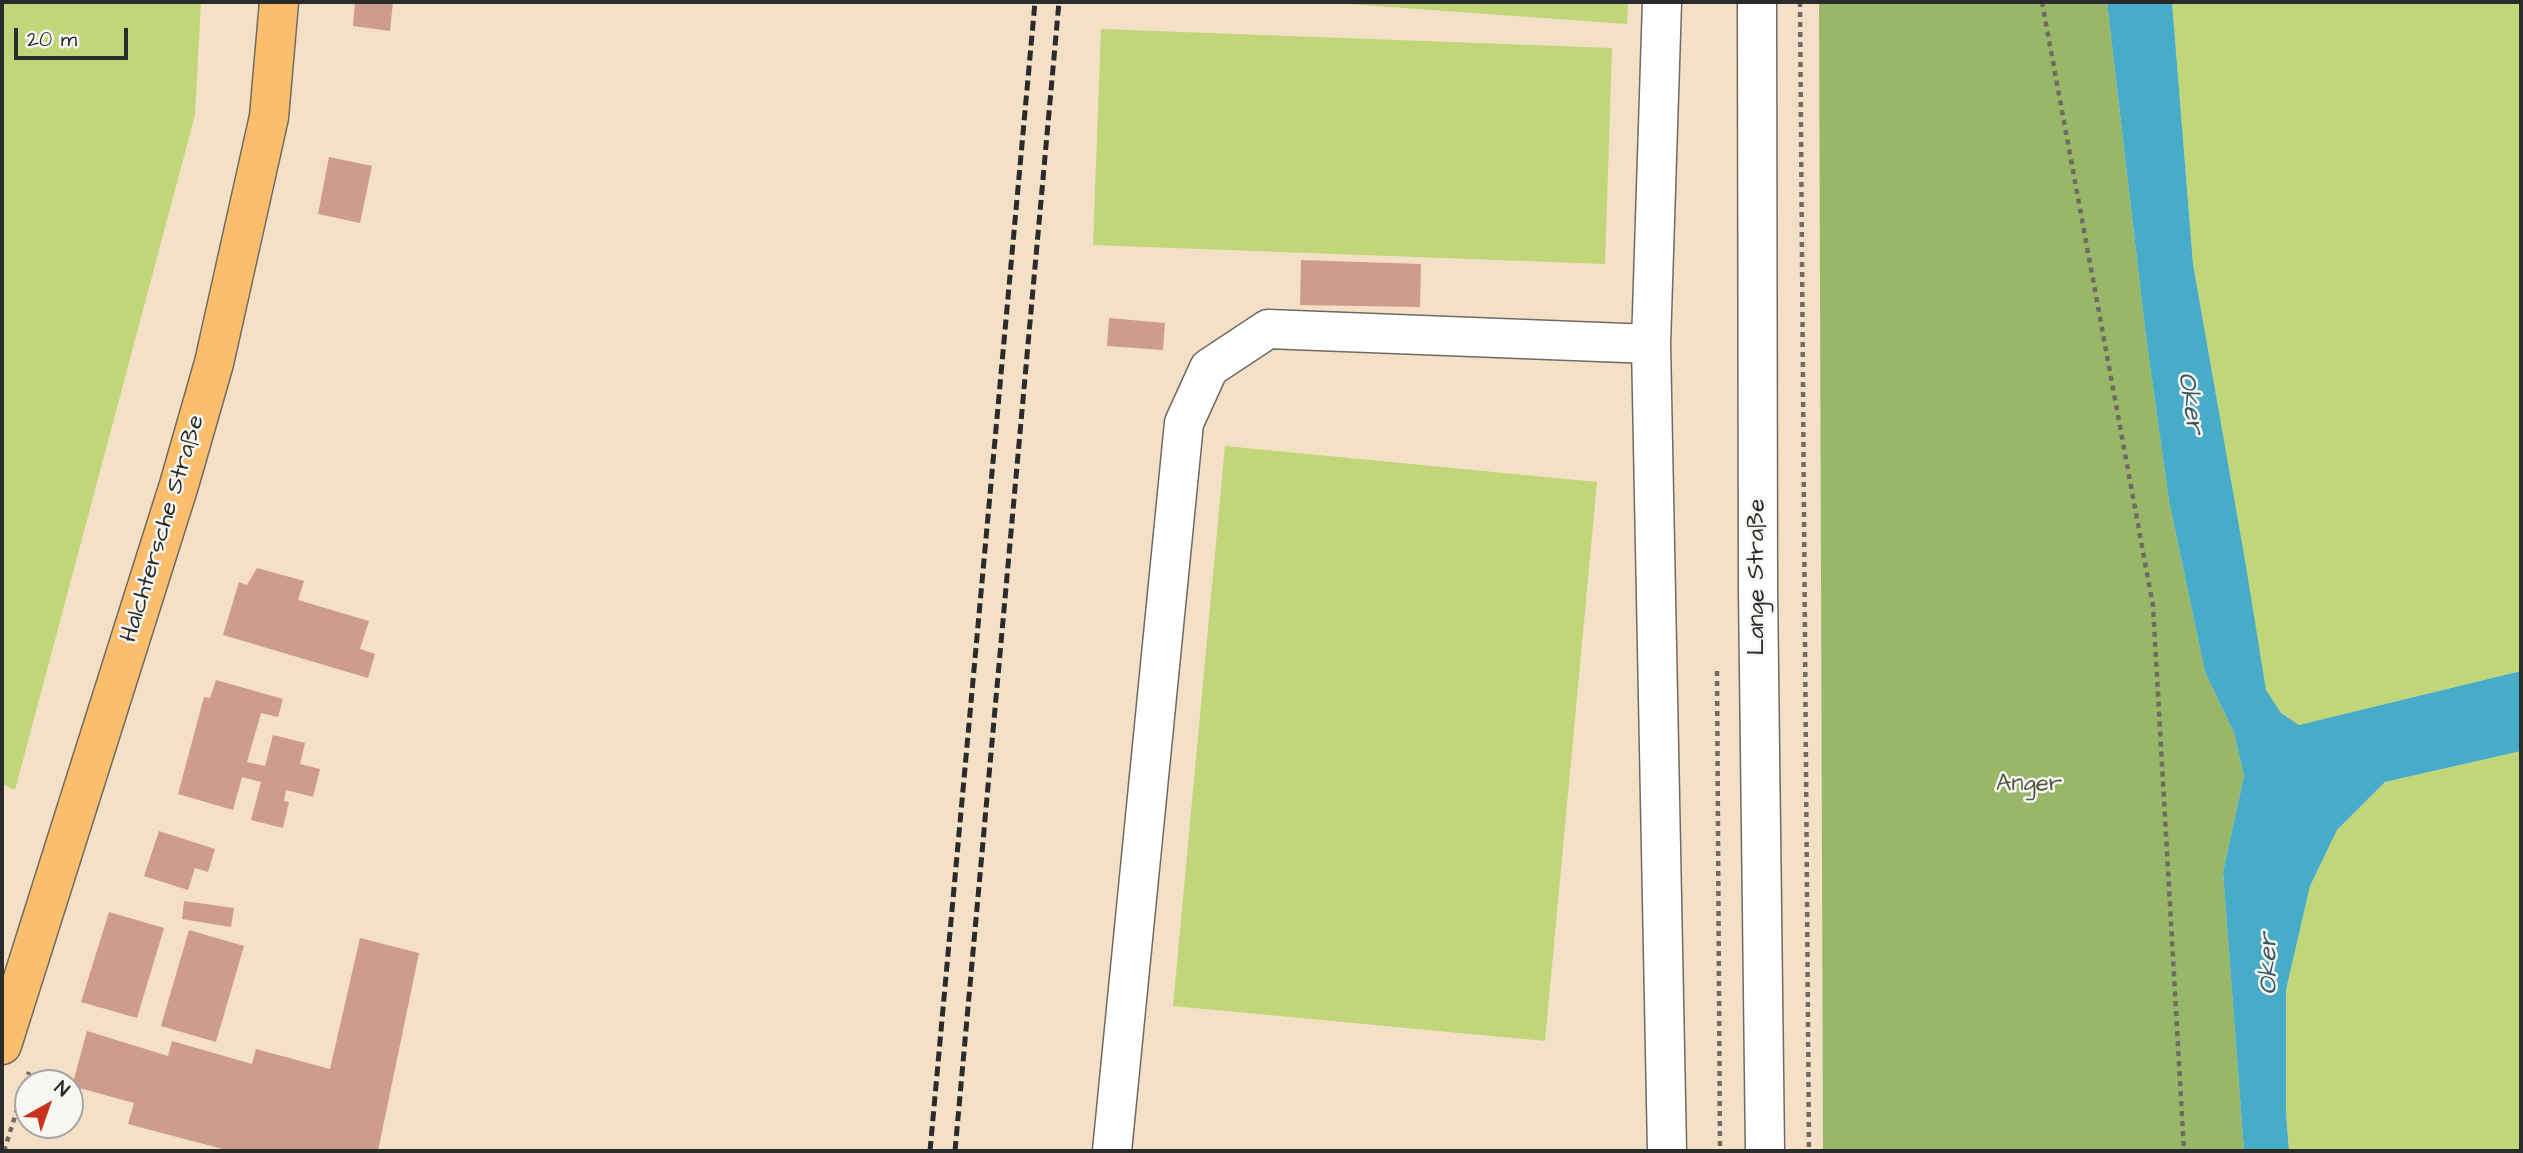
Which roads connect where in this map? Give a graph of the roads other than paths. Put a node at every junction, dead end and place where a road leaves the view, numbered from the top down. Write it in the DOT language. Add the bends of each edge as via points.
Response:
graph roads {
  1 [pos="279,2"];
  2 [pos="1662,2"];
  3 [pos="1757,2"];
  4 [pos="1651,344"];
  5 [pos="2,1045"];
  6 [pos="1112,1151"];
  7 [pos="1667,1151"];
  8 [pos="1765,1151"];
  1 -- 5 [label="main road, Halchtersche Straße" via="269,117 214,363"];
  2 -- 4 [label="street"];
  3 -- 8 [label="street, Lange Straße"];
  4 -- 6 [label="street" via="1268,329 1209,368 1184,422"];
  4 -- 7 [label="street"];
}
